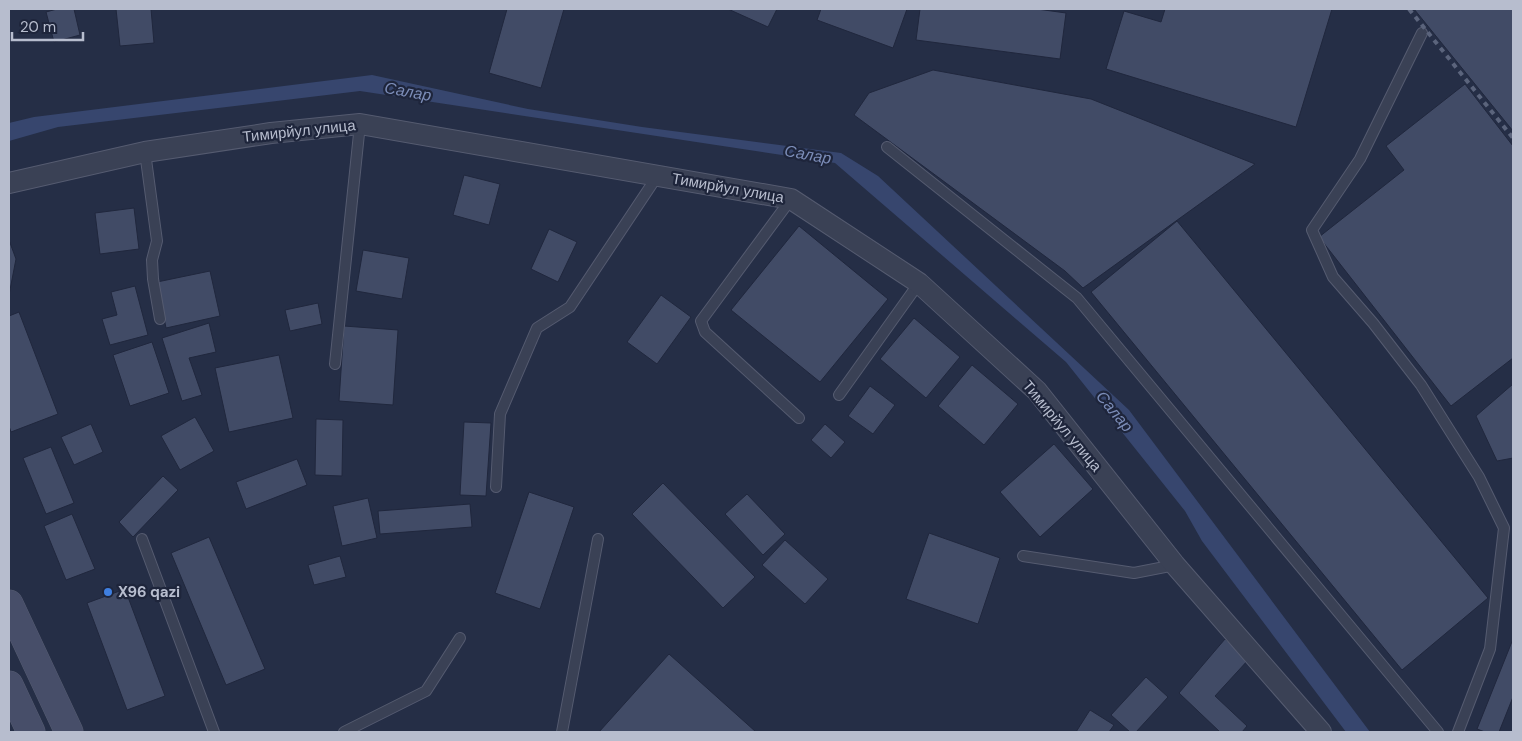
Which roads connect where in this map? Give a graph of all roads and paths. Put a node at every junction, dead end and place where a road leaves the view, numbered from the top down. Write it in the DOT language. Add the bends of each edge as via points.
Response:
graph roads {
  1 [pos="1422,33"];
  2 [pos="360,124"];
  3 [pos="887,147"];
  4 [pos="145,152"];
  5 [pos="658,175"];
  6 [pos="9,183"];
  7 [pos="791,199"];
  8 [pos="919,283"];
  9 [pos="160,319"];
  10 [pos="335,364"];
  11 [pos="839,395"];
  12 [pos="798,418"];
  13 [pos="496,486"];
  14 [pos="598,539"];
  15 [pos="142,540"];
  16 [pos="1023,556"];
  17 [pos="1175,565"];
  18 [pos="9,604"];
  19 [pos="460,638"];
  20 [pos="9,685"];
  21 [pos="31,732"];
  22 [pos="69,732"];
  23 [pos="214,732"];
  24 [pos="344,732"];
  25 [pos="562,732"];
  26 [pos="1320,732"];
  27 [pos="1438,732"];
  28 [pos="1458,732"];
  1 -- 28 [label="lane" via="1360,159 1312,230 1333,277 1421,385 1479,477 1504,528 1490,649"];
  2 -- 4 [label="street, Тимирйул улица" via="271,133"];
  2 -- 5 [label="street, Тимирйул улица"];
  2 -- 10 [label="lane"];
  3 -- 27 [label="lane" via="1077,298"];
  4 -- 6 [label="street, Тимирйул улица"];
  4 -- 9 [label="lane" via="157,241 152,260"];
  5 -- 7 [label="street, Тимирйул улица"];
  5 -- 13 [label="lane" via="570,307 538,328 500,414"];
  7 -- 8 [label="street, Тимирйул улица"];
  7 -- 12 [label="lane" via="701,321 701,326"];
  8 -- 11 [label="lane"];
  8 -- 17 [label="street, Тимирйул улица" via="1036,391"];
  14 -- 25 [label="lane"];
  15 -- 23 [label="lane"];
  16 -- 17 [label="lane" via="1134,573"];
  17 -- 26 [label="street, Тимирйул улица"];
  18 -- 22 [label="main road"];
  19 -- 24 [label="lane" via="426,691"];
  20 -- 21 [label="main road"];
}
